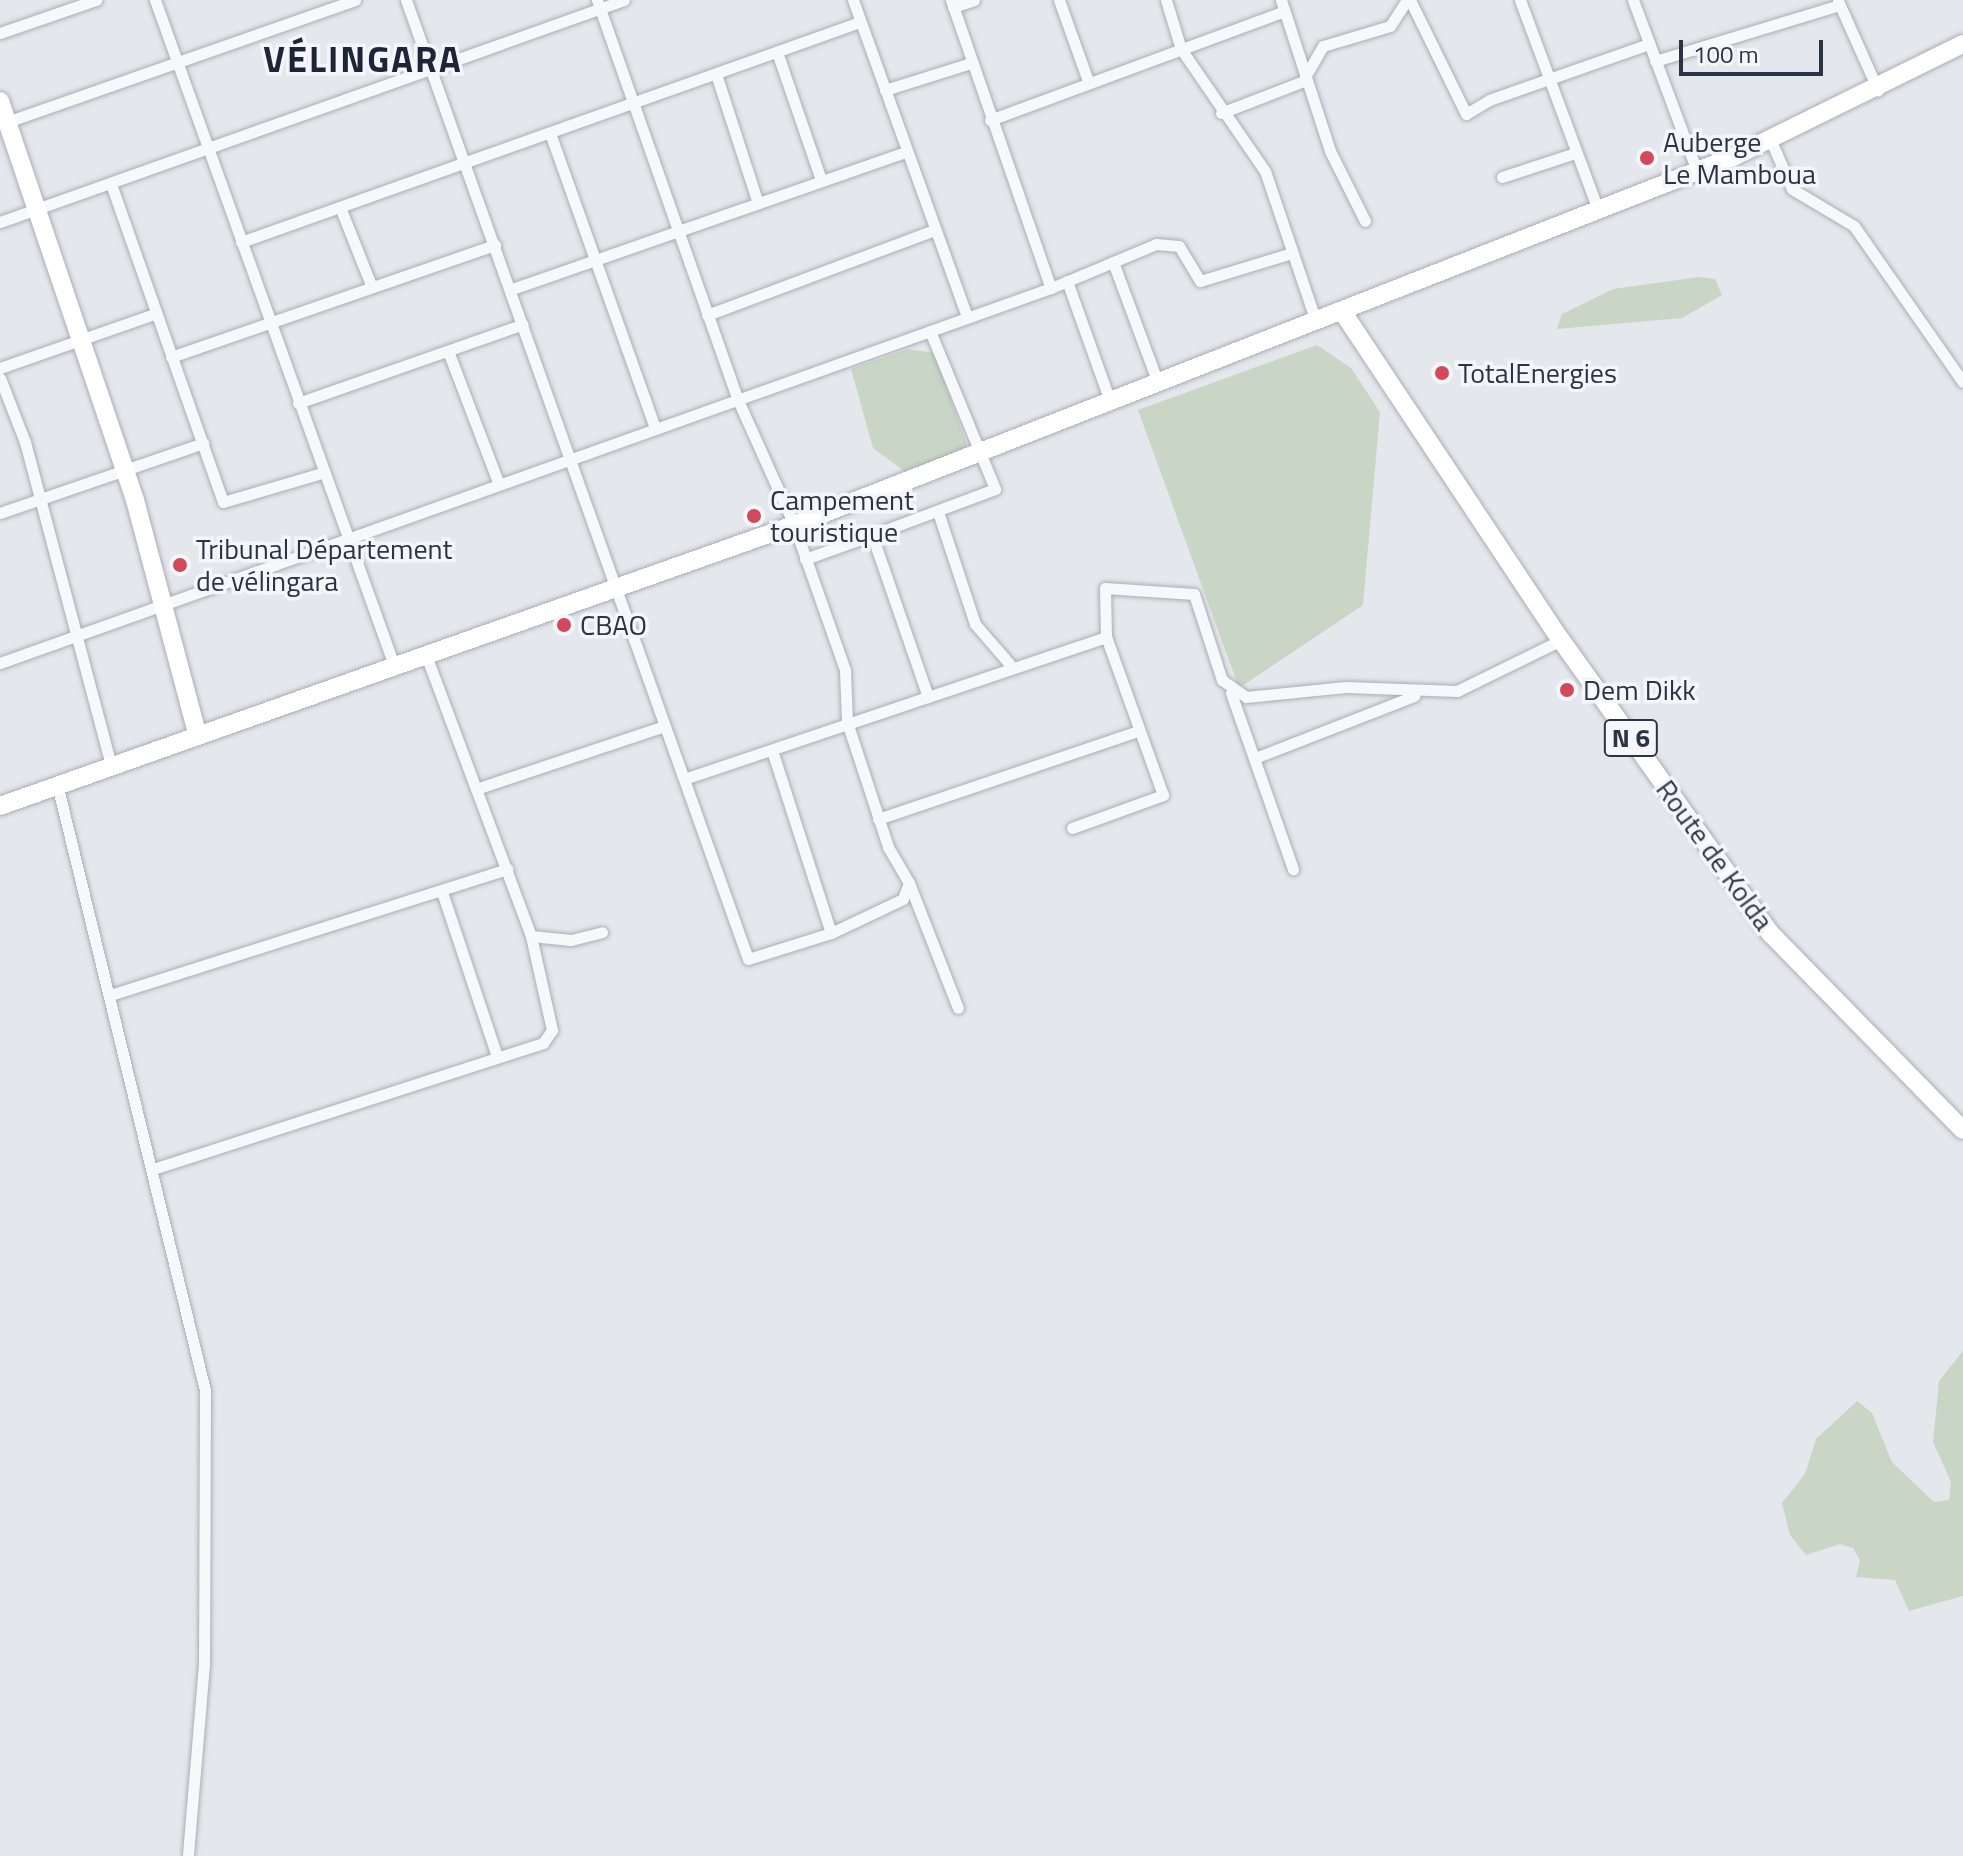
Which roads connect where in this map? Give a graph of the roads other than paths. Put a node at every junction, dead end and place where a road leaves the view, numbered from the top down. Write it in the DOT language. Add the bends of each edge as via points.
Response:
graph roads {
  1 [pos="96,0"];
  2 [pos="155,0"];
  3 [pos="355,0"];
  4 [pos="406,0"];
  5 [pos="624,0"];
  6 [pos="853,0"];
  7 [pos="974,0"];
  8 [pos="1059,0"];
  9 [pos="1166,0"];
  10 [pos="1408,0"];
  11 [pos="1520,0"];
  12 [pos="1633,0"];
  13 [pos="1838,2"];
  14 [pos="599,4"];
  15 [pos="952,4"];
  16 [pos="1283,6"];
  17 [pos="860,22"];
  18 [pos="0,33"];
  19 [pos="1649,44"];
  20 [pos="1963,44"];
  21 [pos="1181,49"];
  22 [pos="777,52"];
  23 [pos="1943,55"];
  24 [pos="1963,55"];
  25 [pos="1655,61"];
  26 [pos="971,63"];
  27 [pos="178,64"];
  28 [pos="429,66"];
  29 [pos="716,74"];
  30 [pos="1548,80"];
  31 [pos="1088,81"];
  32 [pos="1304,81"];
  33 [pos="885,90"];
  34 [pos="1878,90"];
  35 [pos="0,101"];
  36 [pos="633,104"];
  37 [pos="1221,113"];
  38 [pos="990,120"];
  39 [pos="4,124"];
  40 [pos="550,133"];
  41 [pos="1771,141"];
  42 [pos="207,151"];
  43 [pos="906,152"];
  44 [pos="1575,153"];
  45 [pos="466,163"];
  46 [pos="1697,171"];
  47 [pos="1502,177"];
  48 [pos="821,180"];
  49 [pos="111,184"];
  50 [pos="758,203"];
  51 [pos="340,207"];
  52 [pos="37,208"];
  53 [pos="1598,210"];
  54 [pos="1365,221"];
  55 [pos="0,222"];
  56 [pos="934,230"];
  57 [pos="677,231"];
  58 [pos="241,242"];
  59 [pos="495,245"];
  60 [pos="1292,253"];
  61 [pos="596,261"];
  62 [pos="1113,262"];
  63 [pos="1067,281"];
  64 [pos="371,285"];
  65 [pos="1051,288"];
  66 [pos="512,289"];
  67 [pos="1342,311"];
  68 [pos="154,314"];
  69 [pos="707,315"];
  70 [pos="967,316"];
  71 [pos="1316,322"];
  72 [pos="269,324"];
  73 [pos="523,324"];
  74 [pos="930,331"];
  75 [pos="80,339"];
  76 [pos="448,351"];
  77 [pos="171,357"];
  78 [pos="0,368"];
  79 [pos="0,378"];
  80 [pos="1963,382"];
  81 [pos="1158,383"];
  82 [pos="737,398"];
  83 [pos="1110,401"];
  84 [pos="298,403"];
  85 [pos="655,428"];
  86 [pos="203,443"];
  87 [pos="980,453"];
  88 [pos="569,460"];
  89 [pos="124,471"];
  90 [pos="322,473"];
  91 [pos="498,482"];
  92 [pos="39,497"];
  93 [pos="938,512"];
  94 [pos="0,513"];
  95 [pos="794,525"];
  96 [pos="872,535"];
  97 [pos="345,536"];
  98 [pos="805,559"];
  99 [pos="612,587"];
  100 [pos="163,603"];
  101 [pos="77,636"];
  102 [pos="1106,637"];
  103 [pos="1561,640"];
  104 [pos="427,658"];
  105 [pos="0,663"];
  106 [pos="395,668"];
  107 [pos="1013,668"];
  108 [pos="1231,693"];
  109 [pos="1422,693"];
  110 [pos="928,697"];
  111 [pos="847,722"];
  112 [pos="664,726"];
  113 [pos="1138,731"];
  114 [pos="197,733"];
  115 [pos="772,750"];
  116 [pos="1255,758"];
  117 [pos="110,762"];
  118 [pos="687,778"];
  119 [pos="57,784"];
  120 [pos="476,789"];
  121 [pos="0,806"];
  122 [pos="878,819"];
  123 [pos="1072,828"];
  124 [pos="508,869"];
  125 [pos="1293,869"];
  126 [pos="909,883"];
  127 [pos="442,892"];
  128 [pos="602,932"];
  129 [pos="831,933"];
  130 [pos="531,936"];
  131 [pos="110,995"];
  132 [pos="958,1008"];
  133 [pos="497,1056"];
  134 [pos="1963,1130"];
  135 [pos="153,1169"];
  136 [pos="188,1856"];
  1 -- 18 [label="street"];
  2 -- 27 [label="street"];
  3 -- 27 [label="street"];
  4 -- 28 [label="street"];
  5 -- 14 [label="street"];
  6 -- 17 [label="street"];
  7 -- 15 [label="street"];
  8 -- 31 [label="street"];
  9 -- 21 [label="street"];
  10 -- 30 [label="street" via="1466,114"];
  10 -- 32 [label="street" via="1390,26 1323,46"];
  11 -- 30 [label="street"];
  12 -- 19 [label="street"];
  13 -- 25 [label="street"];
  13 -- 34 [label="street"];
  14 -- 28 [label="street"];
  14 -- 36 [label="street"];
  15 -- 26 [label="street"];
  16 -- 21 [label="street"];
  16 -- 32 [label="street"];
  17 -- 22 [label="street"];
  17 -- 33 [label="street"];
  19 -- 25 [label="street"];
  19 -- 30 [label="street"];
  20 -- 23 [label="main road"];
  21 -- 31 [label="street"];
  21 -- 37 [label="street"];
  22 -- 29 [label="street"];
  22 -- 48 [label="street"];
  23 -- 24 [label="street"];
  23 -- 34 [label="main road"];
  25 -- 46 [label="street"];
  26 -- 33 [label="street"];
  26 -- 38 [label="street"];
  27 -- 39 [label="street"];
  27 -- 42 [label="street"];
  28 -- 42 [label="street"];
  28 -- 45 [label="street"];
  29 -- 36 [label="street"];
  29 -- 50 [label="street"];
  30 -- 44 [label="street"];
  31 -- 38 [label="street"];
  32 -- 37 [label="street"];
  32 -- 54 [label="street"];
  33 -- 43 [label="street"];
  34 -- 41 [label="main road"];
  35 -- 39 [label="main road"];
  36 -- 40 [label="street"];
  36 -- 57 [label="street"];
  37 -- 60 [label="street" via="1265,171"];
  38 -- 65 [label="street"];
  39 -- 52 [label="main road"];
  40 -- 45 [label="street"];
  40 -- 61 [label="street"];
  41 -- 46 [label="main road"];
  41 -- 80 [label="street" via="1792,189 1854,226"];
  42 -- 49 [label="street"];
  42 -- 58 [label="street"];
  43 -- 48 [label="street"];
  43 -- 56 [label="street"];
  44 -- 47 [label="street"];
  44 -- 53 [label="street"];
  45 -- 51 [label="street"];
  45 -- 59 [label="street"];
  46 -- 53 [label="main road"];
  48 -- 50 [label="street"];
  49 -- 52 [label="street"];
  49 -- 68 [label="street"];
  50 -- 57 [label="street"];
  51 -- 58 [label="street"];
  51 -- 64 [label="street"];
  52 -- 55 [label="street"];
  52 -- 75 [label="main road"];
  53 -- 67 [label="main road"];
  56 -- 69 [label="street"];
  56 -- 70 [label="street"];
  57 -- 61 [label="street"];
  57 -- 69 [label="street"];
  58 -- 72 [label="street"];
  59 -- 64 [label="street"];
  59 -- 66 [label="street"];
  60 -- 62 [label="street" via="1211,281 1193,276 1168,240"];
  60 -- 71 [label="street"];
  61 -- 66 [label="street"];
  61 -- 85 [label="street"];
  62 -- 63 [label="street"];
  62 -- 81 [label="street"];
  63 -- 65 [label="street"];
  63 -- 83 [label="street"];
  64 -- 72 [label="street"];
  65 -- 70 [label="street"];
  66 -- 73 [label="street"];
  67 -- 71 [label="main road"];
  67 -- 103 [label="main road, Route de Kolda / N 6"];
  68 -- 75 [label="street"];
  68 -- 77 [label="street"];
  69 -- 82 [label="street"];
  70 -- 74 [label="street"];
  71 -- 81 [label="main road"];
  72 -- 77 [label="street"];
  72 -- 84 [label="street"];
  73 -- 76 [label="street"];
  73 -- 88 [label="street"];
  74 -- 82 [label="street"];
  74 -- 87 [label="street"];
  75 -- 78 [label="street"];
  75 -- 89 [label="main road"];
  76 -- 84 [label="street"];
  76 -- 91 [label="street"];
  77 -- 86 [label="street"];
  79 -- 92 [label="street"];
  81 -- 83 [label="main road"];
  82 -- 85 [label="street"];
  82 -- 95 [label="street"];
  83 -- 87 [label="main road"];
  84 -- 90 [label="street"];
  85 -- 88 [label="street"];
  86 -- 89 [label="street"];
  86 -- 90 [label="street" via="229,504"];
  87 -- 93 [label="street" via="995,489"];
  87 -- 95 [label="main road"];
  88 -- 91 [label="street"];
  88 -- 99 [label="street"];
  89 -- 92 [label="street"];
  89 -- 100 [label="main road"];
  90 -- 97 [label="street"];
  91 -- 97 [label="street"];
  92 -- 94 [label="street"];
  92 -- 101 [label="street"];
  93 -- 96 [label="street"];
  93 -- 107 [label="street" via="975,624"];
  95 -- 98 [label="street"];
  95 -- 99 [label="main road"];
  96 -- 98 [label="street"];
  96 -- 110 [label="street"];
  97 -- 100 [label="street"];
  97 -- 106 [label="street"];
  98 -- 111 [label="street" via="845,670"];
  99 -- 104 [label="main road"];
  99 -- 112 [label="street"];
  100 -- 101 [label="street"];
  100 -- 114 [label="main road"];
  101 -- 105 [label="street"];
  101 -- 117 [label="street"];
  102 -- 107 [label="street"];
  102 -- 108 [label="street" via="1105,588 1186,589"];
  102 -- 113 [label="street"];
  103 -- 109 [label="street" via="1457,691"];
  103 -- 134 [label="main road, Route de Kolda / N 6" via="1771,934"];
  104 -- 106 [label="main road"];
  104 -- 120 [label="street"];
  106 -- 114 [label="main road"];
  107 -- 110 [label="street"];
  108 -- 109 [label="street" via="1346,687"];
  108 -- 116 [label="street"];
  109 -- 116 [label="street"];
  110 -- 111 [label="street"];
  111 -- 115 [label="street"];
  111 -- 122 [label="street"];
  112 -- 118 [label="street"];
  112 -- 120 [label="street"];
  113 -- 122 [label="street"];
  113 -- 123 [label="street" via="1163,795"];
  114 -- 117 [label="main road"];
  115 -- 118 [label="street"];
  115 -- 129 [label="street"];
  116 -- 125 [label="street"];
  117 -- 119 [label="main road"];
  118 -- 129 [label="street" via="748,959"];
  119 -- 121 [label="main road"];
  119 -- 131 [label="street"];
  120 -- 124 [label="street"];
  122 -- 126 [label="street"];
  124 -- 127 [label="street"];
  124 -- 130 [label="street"];
  126 -- 129 [label="street" via="903,899"];
  126 -- 132 [label="street"];
  127 -- 131 [label="street"];
  127 -- 133 [label="street"];
  128 -- 130 [label="street" via="571,940"];
  130 -- 133 [label="street" via="552,1030 543,1043"];
  131 -- 135 [label="street" via="138,1132"];
  133 -- 135 [label="street"];
  135 -- 136 [label="street" via="210,1436 204,1664"];
}
